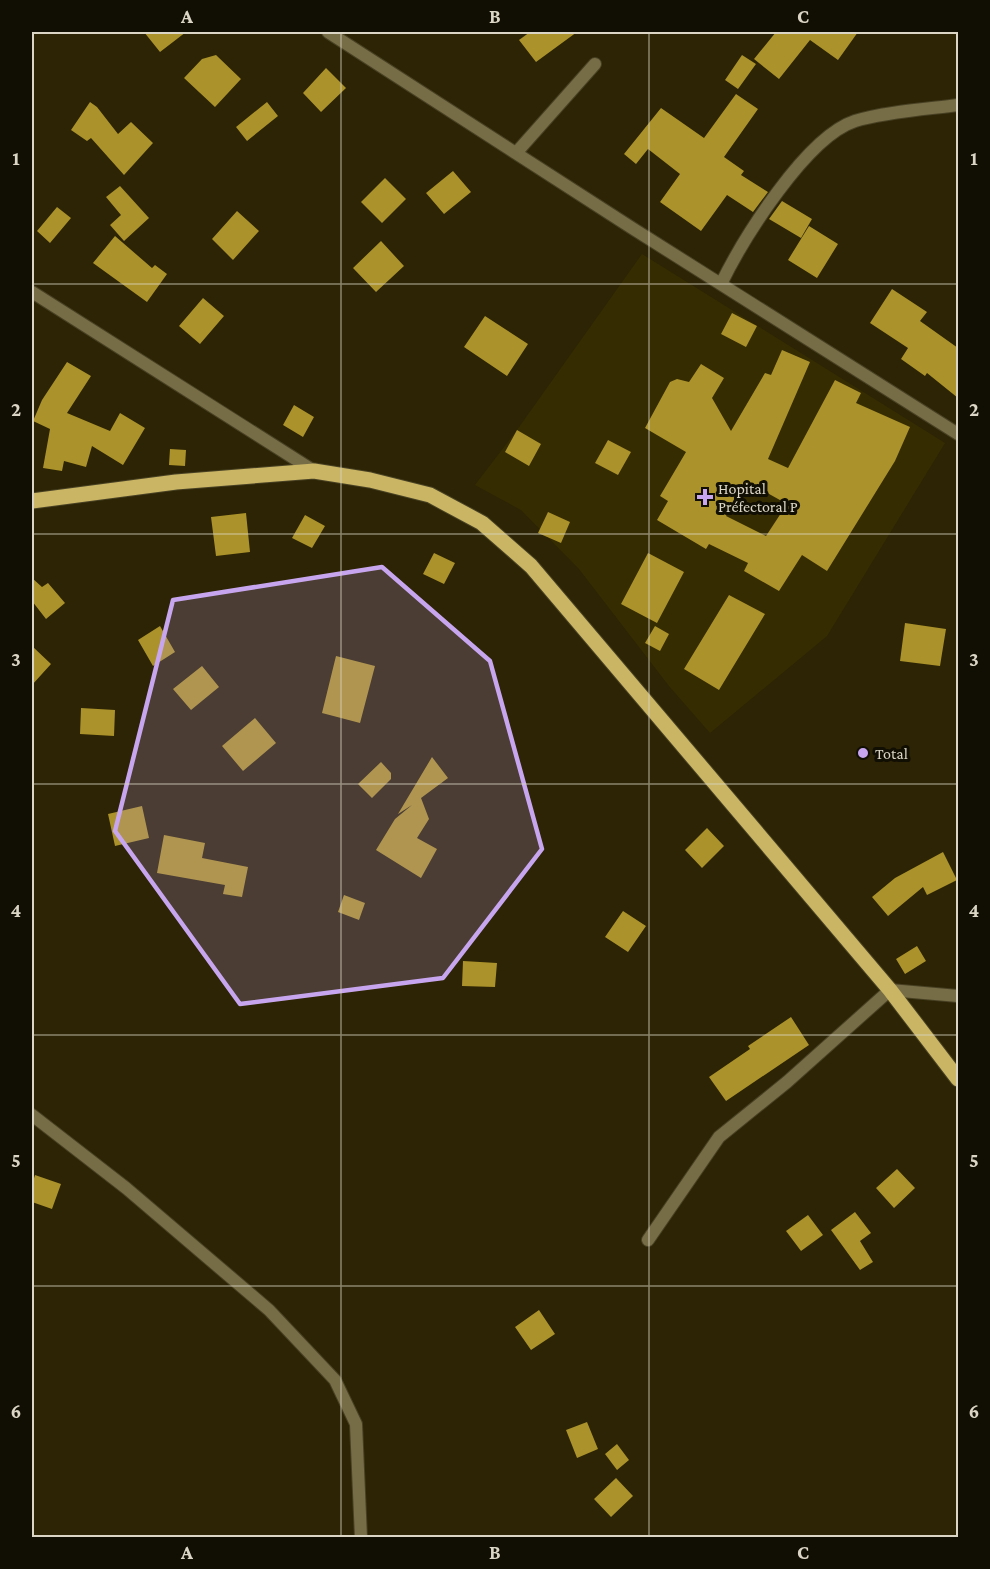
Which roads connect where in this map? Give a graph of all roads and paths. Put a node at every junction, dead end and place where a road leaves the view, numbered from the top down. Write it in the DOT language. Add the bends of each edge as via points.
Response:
graph roads {
  1 [pos="328,32"];
  2 [pos="595,64"];
  3 [pos="958,105"];
  4 [pos="516,153"];
  5 [pos="721,284"];
  6 [pos="32,292"];
  7 [pos="958,434"];
  8 [pos="314,471"];
  9 [pos="32,501"];
  10 [pos="890,990"];
  11 [pos="958,996"];
  12 [pos="958,1079"];
  13 [pos="32,1116"];
  14 [pos="648,1240"];
  15 [pos="361,1538"];
  1 -- 4 [label="street"];
  2 -- 4 [label="street"];
  3 -- 5 [label="street" via="854,121 821,140 792,174 732,261"];
  4 -- 5 [label="street"];
  5 -- 7 [label="street"];
  6 -- 8 [label="street"];
  8 -- 9 [label="main road" via="176,482"];
  8 -- 10 [label="main road" via="430,495 482,523 531,566"];
  10 -- 11 [label="street"];
  10 -- 12 [label="main road"];
  10 -- 14 [label="street" via="719,1137"];
  13 -- 15 [label="street" via="126,1188 269,1310 335,1380 356,1424"];
}
